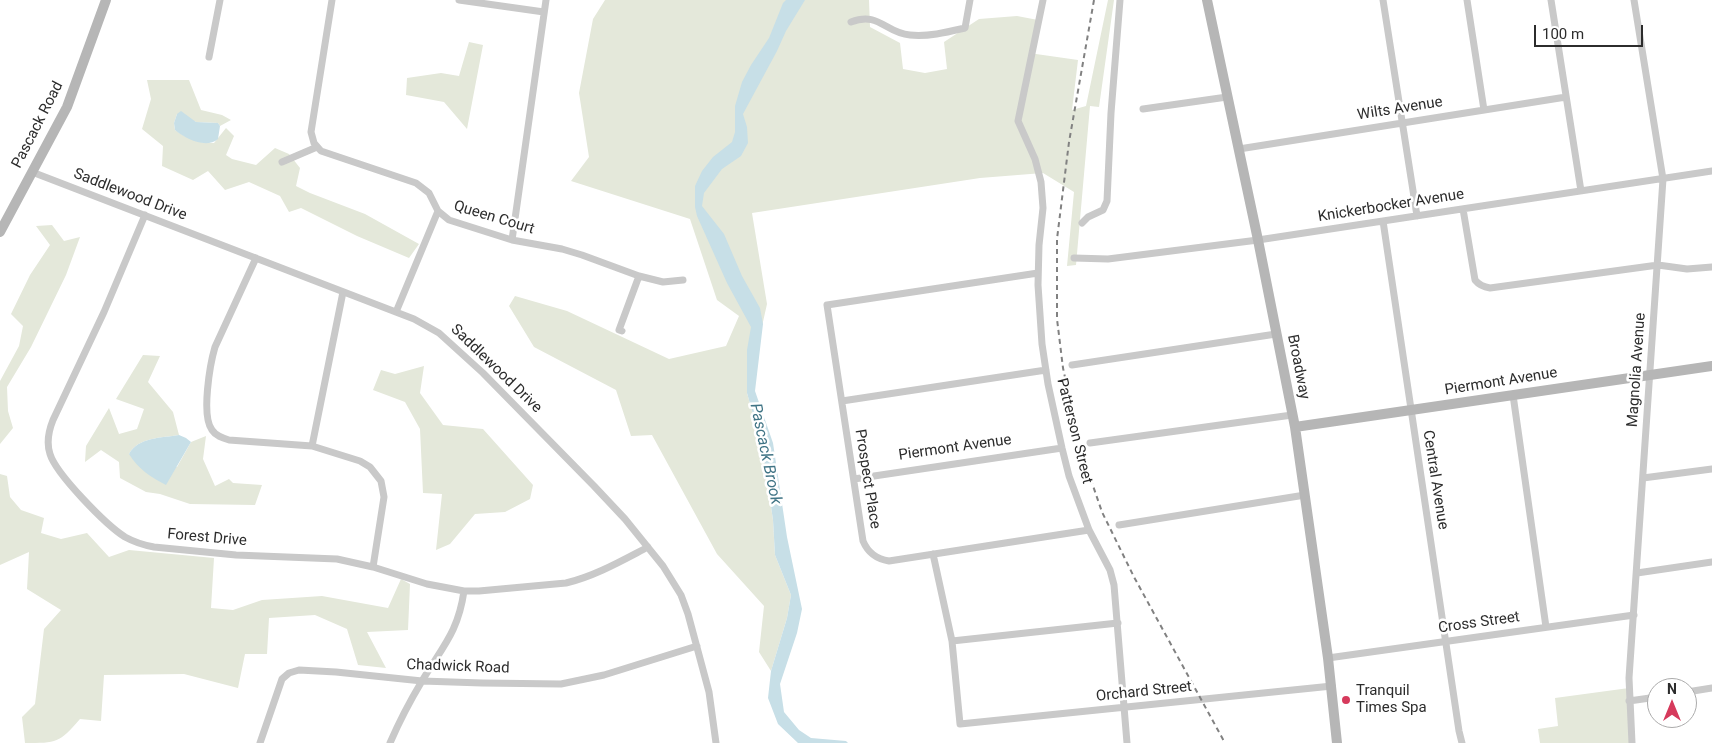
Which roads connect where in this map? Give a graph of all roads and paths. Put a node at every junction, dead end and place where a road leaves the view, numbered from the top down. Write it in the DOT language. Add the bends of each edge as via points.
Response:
graph roads {
  1 [pos="106,0"];
  2 [pos="220,0"];
  3 [pos="332,0"];
  4 [pos="459,0"];
  5 [pos="546,0"];
  6 [pos="970,0"];
  7 [pos="1043,0"];
  8 [pos="1120,0"];
  9 [pos="1207,0"];
  10 [pos="1383,0"];
  11 [pos="1467,0"];
  12 [pos="1551,0"];
  13 [pos="1634,0"];
  14 [pos="544,12"];
  15 [pos="851,22"];
  16 [pos="209,58"];
  17 [pos="1228,97"];
  18 [pos="1566,97"];
  19 [pos="1143,109"];
  20 [pos="1484,110"];
  21 [pos="1402,123"];
  22 [pos="317,147"];
  23 [pos="1238,149"];
  24 [pos="282,162"];
  25 [pos="1712,171"];
  26 [pos="32,172"];
  27 [pos="1663,179"];
  28 [pos="1581,192"];
  29 [pos="1463,209"];
  30 [pos="438,211"];
  31 [pos="145,215"];
  32 [pos="1417,216"];
  33 [pos="1383,221"];
  34 [pos="1082,223"];
  35 [pos="0,232"];
  36 [pos="512,240"];
  37 [pos="1258,240"];
  38 [pos="256,258"];
  39 [pos="1074,258"];
  40 [pos="1658,265"];
  41 [pos="1712,267"];
  42 [pos="1038,273"];
  43 [pos="639,276"];
  44 [pos="683,280"];
  45 [pos="343,292"];
  46 [pos="396,312"];
  47 [pos="622,331"];
  48 [pos="1276,334"];
  49 [pos="1072,366"];
  50 [pos="1712,366"];
  51 [pos="1046,370"];
  52 [pos="1650,375"];
  53 [pos="1513,395"];
  54 [pos="842,400"];
  55 [pos="1411,411"];
  56 [pos="1292,415"];
  57 [pos="1295,427"];
  58 [pos="1090,443"];
  59 [pos="312,446"];
  60 [pos="1062,448"];
  61 [pos="1712,469"];
  62 [pos="1643,478"];
  63 [pos="854,479"];
  64 [pos="1305,495"];
  65 [pos="1119,526"];
  66 [pos="1089,530"];
  67 [pos="648,546"];
  68 [pos="933,554"];
  69 [pos="1712,562"];
  70 [pos="373,567"];
  71 [pos="1637,574"];
  72 [pos="464,590"];
  73 [pos="1634,615"];
  74 [pos="1118,623"];
  75 [pos="1546,628"];
  76 [pos="952,641"];
  77 [pos="1446,641"];
  78 [pos="697,646"];
  79 [pos="1328,658"];
  80 [pos="422,680"];
  81 [pos="1332,686"];
  82 [pos="1712,688"];
  83 [pos="1697,690"];
  84 [pos="1647,698"];
  85 [pos="1629,701"];
  86 [pos="1124,708"];
  87 [pos="260,743"];
  88 [pos="390,743"];
  89 [pos="716,743"];
  90 [pos="1126,743"];
  91 [pos="1337,743"];
  92 [pos="1462,743"];
  93 [pos="1632,743"];
  1 -- 26 [label="street, Pascack Road" via="67,107"];
  2 -- 16 [label="street"];
  3 -- 22 [label="street" via="311,132"];
  4 -- 14 [label="street"];
  5 -- 14 [label="street"];
  6 -- 15 [label="street" via="966,28 914,36 898,33 872,19 861,18"];
  7 -- 42 [label="street, Patterson Street" via="1018,121 1035,159 1041,182 1043,208"];
  8 -- 34 [label="street" via="1108,201 1103,210"];
  9 -- 17 [label="street, Broadway"];
  10 -- 21 [label="street"];
  11 -- 20 [label="street"];
  12 -- 18 [label="street"];
  13 -- 27 [label="street, Magnolia Avenue"];
  14 -- 36 [label="street"];
  17 -- 19 [label="street"];
  17 -- 23 [label="street, Broadway"];
  18 -- 20 [label="street, Wilts Avenue"];
  18 -- 28 [label="street"];
  20 -- 21 [label="street, Wilts Avenue"];
  21 -- 23 [label="street, Wilts Avenue"];
  21 -- 32 [label="street"];
  22 -- 24 [label="street"];
  22 -- 30 [label="street, Queen Court" via="325,153 416,183 430,193"];
  23 -- 37 [label="street, Broadway"];
  25 -- 27 [label="street, Knickerbocker Avenue"];
  26 -- 31 [label="street, Saddlewood Drive"];
  26 -- 35 [label="street, Pascack Road"];
  27 -- 28 [label="street, Knickerbocker Avenue"];
  27 -- 40 [label="street, Magnolia Avenue"];
  28 -- 29 [label="street, Knickerbocker Avenue"];
  29 -- 32 [label="street, Knickerbocker Avenue"];
  29 -- 40 [label="street" via="1475,280 1485,288"];
  30 -- 36 [label="street, Queen Court" via="449,220"];
  30 -- 46 [label="street"];
  31 -- 38 [label="street, Saddlewood Drive"];
  31 -- 70 [label="street, Forest Drive" via="50,428 48,446 53,461 76,492 114,529 143,545 236,555 337,559"];
  32 -- 33 [label="street, Knickerbocker Avenue"];
  33 -- 37 [label="street, Knickerbocker Avenue"];
  33 -- 55 [label="street, Central Avenue"];
  36 -- 43 [label="street, Queen Court" via="582,254"];
  37 -- 39 [label="street, Knickerbocker Avenue" via="1108,259"];
  37 -- 48 [label="street, Broadway"];
  38 -- 45 [label="street, Saddlewood Drive"];
  38 -- 59 [label="street" via="211,359 207,417 212,430 229,440"];
  40 -- 41 [label="street" via="1687,269"];
  40 -- 52 [label="street, Magnolia Avenue"];
  42 -- 51 [label="street, Patterson Street"];
  42 -- 54 [label="street, Prospect Place" via="827,305"];
  43 -- 44 [label="street, Queen Court" via="663,282"];
  43 -- 47 [label="street" via="619,330"];
  45 -- 46 [label="street, Saddlewood Drive"];
  45 -- 59 [label="street"];
  46 -- 67 [label="street, Saddlewood Drive" via="428,325 483,373"];
  48 -- 49 [label="street"];
  48 -- 56 [label="street, Broadway"];
  50 -- 52 [label="street, Piermont Avenue"];
  51 -- 54 [label="street"];
  51 -- 60 [label="street, Patterson Street"];
  52 -- 53 [label="street, Piermont Avenue"];
  52 -- 62 [label="street, Magnolia Avenue"];
  53 -- 55 [label="street, Piermont Avenue"];
  53 -- 75 [label="street"];
  54 -- 63 [label="street, Prospect Place"];
  55 -- 57 [label="street, Piermont Avenue"];
  55 -- 77 [label="street, Central Avenue"];
  56 -- 57 [label="street, Broadway"];
  56 -- 58 [label="street"];
  57 -- 64 [label="street, Broadway"];
  59 -- 70 [label="street" via="362,462 376,473 384,498"];
  60 -- 63 [label="street, Piermont Avenue"];
  60 -- 66 [label="street, Patterson Street"];
  61 -- 62 [label="street"];
  62 -- 71 [label="street, Magnolia Avenue"];
  63 -- 68 [label="street, Prospect Place" via="863,541 870,553 882,560"];
  64 -- 65 [label="street"];
  64 -- 79 [label="street, Broadway"];
  66 -- 68 [label="street, Prospect Place"];
  66 -- 74 [label="street, Patterson Street" via="1110,570"];
  67 -- 72 [label="street, Forest Drive" via="579,580"];
  67 -- 78 [label="street, Saddlewood Drive" via="681,595"];
  68 -- 76 [label="street"];
  69 -- 71 [label="street"];
  70 -- 72 [label="street, Forest Drive" via="428,584"];
  71 -- 73 [label="street, Magnolia Avenue"];
  72 -- 80 [label="street" via="454,630"];
  73 -- 75 [label="street, Cross Street"];
  73 -- 85 [label="street, Magnolia Avenue"];
  74 -- 76 [label="street"];
  74 -- 86 [label="street, Patterson Street"];
  75 -- 77 [label="street, Cross Street"];
  76 -- 86 [label="street, Orchard Street" via="960,724"];
  77 -- 79 [label="street, Cross Street"];
  77 -- 92 [label="street, Central Avenue"];
  78 -- 80 [label="street, Chadwick Road" via="604,675 561,684"];
  78 -- 89 [label="street, Saddlewood Drive" via="709,692"];
  79 -- 81 [label="street, Broadway"];
  80 -- 87 [label="street, Chadwick Road" via="299,670 288,673 282,680"];
  80 -- 88 [label="street"];
  81 -- 86 [label="street, Orchard Street"];
  81 -- 91 [label="street, Broadway"];
  82 -- 83 [label="street"];
  84 -- 85 [label="street"];
  85 -- 93 [label="street, Magnolia Avenue"];
  86 -- 90 [label="street, Patterson Street"];
}
